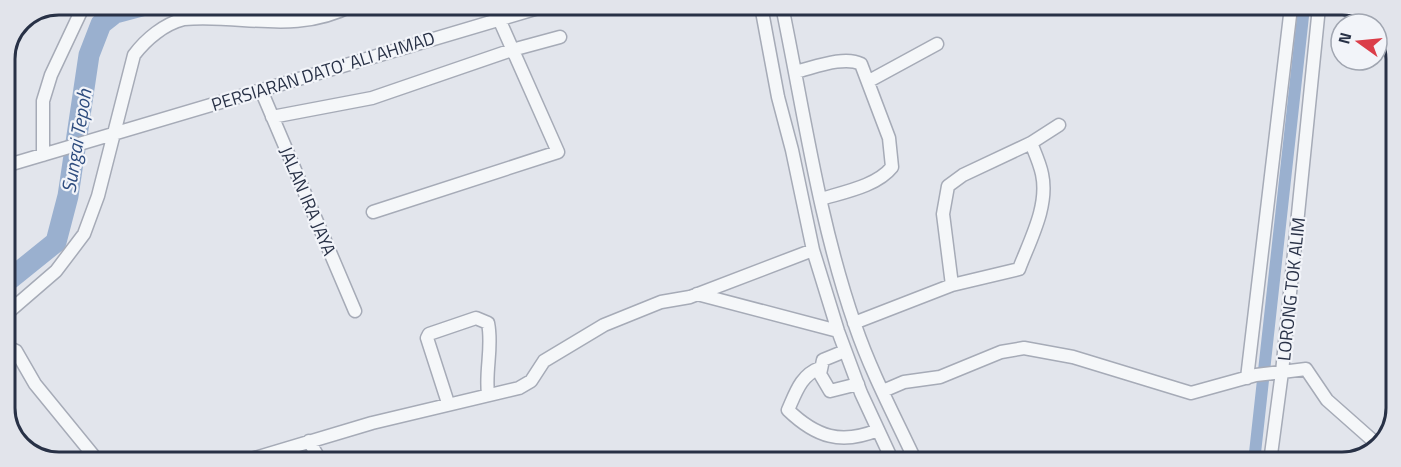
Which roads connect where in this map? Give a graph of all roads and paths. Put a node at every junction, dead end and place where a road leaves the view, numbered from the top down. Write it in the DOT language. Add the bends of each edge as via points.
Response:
graph roads {
  1 [pos="79,15"];
  2 [pos="330,15"];
  3 [pos="513,15"];
  4 [pos="763,15"];
  5 [pos="784,15"];
  6 [pos="1290,15"];
  7 [pos="1318,15"];
  8 [pos="499,19"];
  9 [pos="560,37"];
  10 [pos="937,44"];
  11 [pos="512,50"];
  12 [pos="795,72"];
  13 [pos="868,81"];
  14 [pos="261,90"];
  15 [pos="272,117"];
  16 [pos="1059,125"];
  17 [pos="107,135"];
  18 [pos="1031,143"];
  19 [pos="43,155"];
  20 [pos="15,163"];
  21 [pos="821,198"];
  22 [pos="373,212"];
  23 [pos="813,250"];
  24 [pos="952,285"];
  25 [pos="697,294"];
  26 [pos="15,307"];
  27 [pos="355,311"];
  28 [pos="854,323"];
  29 [pos="838,331"];
  30 [pos="15,351"];
  31 [pos="845,351"];
  32 [pos="820,368"];
  33 [pos="1277,373"];
  34 [pos="1252,376"];
  35 [pos="858,384"];
  36 [pos="883,391"];
  37 [pos="488,394"];
  38 [pos="448,403"];
  39 [pos="878,430"];
  40 [pos="1372,440"];
  41 [pos="309,441"];
  42 [pos="91,452"];
  43 [pos="274,452"];
  44 [pos="315,452"];
  45 [pos="888,452"];
  46 [pos="911,452"];
  47 [pos="1271,452"];
  1 -- 19 [label="street" via="43,101"];
  2 -- 17 [label="street" via="293,23 198,17 173,21 134,55 124,103"];
  3 -- 8 [label="street, PERSIARAN DATO' ALI AHMAD"];
  4 -- 23 [label="street"];
  5 -- 12 [label="street"];
  6 -- 34 [label="street"];
  7 -- 33 [label="street, LORONG TOK ALIM"];
  8 -- 11 [label="street"];
  8 -- 14 [label="street, PERSIARAN DATO' ALI AHMAD"];
  9 -- 11 [label="street"];
  10 -- 13 [label="street"];
  11 -- 15 [label="street" via="372,98"];
  11 -- 22 [label="street" via="558,152"];
  12 -- 13 [label="street" via="855,61 861,64"];
  12 -- 21 [label="street"];
  13 -- 21 [label="street" via="889,138 892,167 886,174 850,190"];
  14 -- 15 [label="street, JALAN IRA JAYA"];
  14 -- 17 [label="street, PERSIARAN DATO' ALI AHMAD"];
  15 -- 27 [label="street, JALAN IRA JAYA"];
  16 -- 18 [label="street"];
  17 -- 19 [label="street, PERSIARAN DATO' ALI AHMAD"];
  17 -- 26 [label="street" via="99,196 84,234 56,272"];
  18 -- 24 [label="street" via="948,186 943,214"];
  18 -- 24 [label="street" via="1042,174 1043,196 1019,268"];
  19 -- 20 [label="street, PERSIARAN DATO' ALI AHMAD"];
  21 -- 28 [label="street"];
  23 -- 25 [label="street"];
  23 -- 29 [label="street"];
  24 -- 28 [label="street"];
  25 -- 29 [label="street"];
  25 -- 37 [label="street" via="661,302 604,325 544,361 531,381 519,388"];
  28 -- 36 [label="street"];
  29 -- 31 [label="street"];
  30 -- 42 [label="street" via="35,384"];
  31 -- 32 [label="street" via="824,360"];
  31 -- 35 [label="street"];
  32 -- 35 [label="street" via="830,391"];
  32 -- 39 [label="street" via="801,381 788,410 827,437 845,438"];
  33 -- 34 [label="street, LORONG TOK ALIM"];
  33 -- 40 [label="street" via="1306,369 1327,400"];
  33 -- 47 [label="street"];
  34 -- 36 [label="street, LORONG TOK ALIM" via="1191,393 1073,357 1024,348 1001,352 940,377 904,382"];
  35 -- 39 [label="street"];
  36 -- 46 [label="street"];
  37 -- 38 [label="street"];
  37 -- 38 [label="street" via="485,373 491,338 488,323 476,318 429,334"];
  38 -- 41 [label="street"];
  39 -- 45 [label="street"];
  41 -- 43 [label="street"];
  41 -- 44 [label="street"];
}
